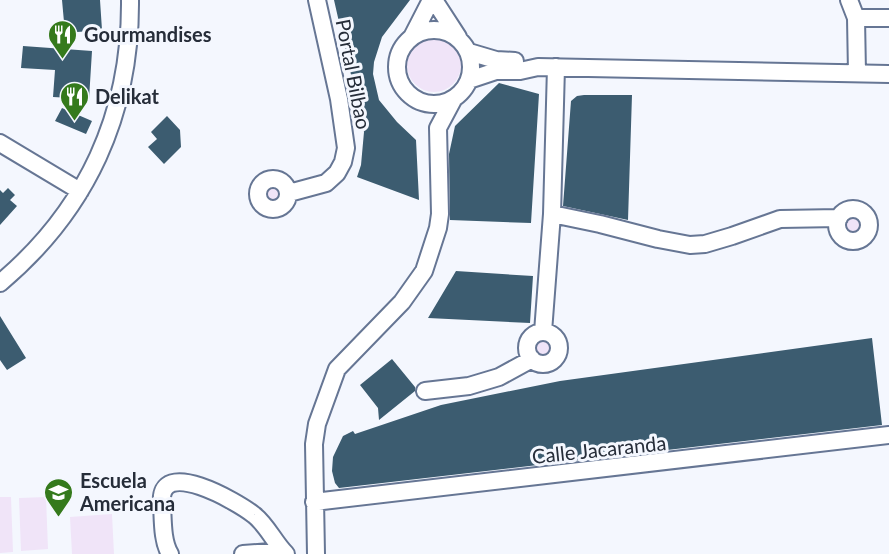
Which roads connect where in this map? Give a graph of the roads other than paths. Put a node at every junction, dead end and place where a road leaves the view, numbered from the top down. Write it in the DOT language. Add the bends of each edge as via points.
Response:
graph roads {
  1 [pos="130,0"];
  2 [pos="317,0"];
  3 [pos="432,0"];
  4 [pos="849,0"];
  5 [pos="856,18"];
  6 [pos="889,18"];
  7 [pos="412,37"];
  8 [pos="458,38"];
  9 [pos="469,52"];
  10 [pos="538,67"];
  11 [pos="556,67"];
  12 [pos="857,73"];
  13 [pos="889,74"];
  14 [pos="469,80"];
  15 [pos="414,98"];
  16 [pos="454,98"];
  17 [pos="438,128"];
  18 [pos="0,143"];
  19 [pos="80,191"];
  20 [pos="289,193"];
  21 [pos="552,214"];
  22 [pos="839,218"];
  23 [pos="0,283"];
  24 [pos="543,332"];
  25 [pos="532,359"];
  26 [pos="425,391"];
  27 [pos="889,435"];
  28 [pos="314,502"];
  29 [pos="284,552"];
  30 [pos="170,554"];
  31 [pos="243,554"];
  32 [pos="316,554"];
  1 -- 19 [label="street" via="129,45 121,93 100,154"];
  2 -- 20 [label="street, Portal Bilbao" via="339,99 345,155 337,173 326,183"];
  3 -- 7 [label="street"];
  3 -- 8 [label="street"];
  4 -- 5 [label="street"];
  5 -- 6 [label="street"];
  5 -- 12 [label="street"];
  7 -- 8 [label="street" via="433,29"];
  7 -- 15 [label="street" via="401,49 397,65 400,81"];
  8 -- 9 [label="street"];
  9 -- 10 [label="street"];
  9 -- 14 [label="street"];
  10 -- 11 [label="street"];
  10 -- 14 [label="street" via="496,71"];
  11 -- 12 [label="street"];
  11 -- 21 [label="street"];
  12 -- 13 [label="street"];
  14 -- 16 [label="street"];
  15 -- 16 [label="street" via="437,104"];
  15 -- 17 [label="street"];
  16 -- 17 [label="street"];
  17 -- 28 [label="street" via="440,214 428,261 402,302 347,356 333,377 317,424"];
  18 -- 19 [label="street"];
  19 -- 23 [label="street" via="51,232"];
  21 -- 22 [label="street" via="690,245 705,244 780,219"];
  21 -- 24 [label="street"];
  24 -- 25 [label="street" via="533,335 527,344"];
  24 -- 25 [label="street" via="557,340 558,355 545,364"];
  25 -- 26 [label="street" via="499,377 469,386"];
  27 -- 28 [label="street, Calle Jacaranda"];
  28 -- 32 [label="street"];
  29 -- 30 [label="street" via="256,516 188,482 170,484 161,497"];
  29 -- 31 [label="street"];
}
